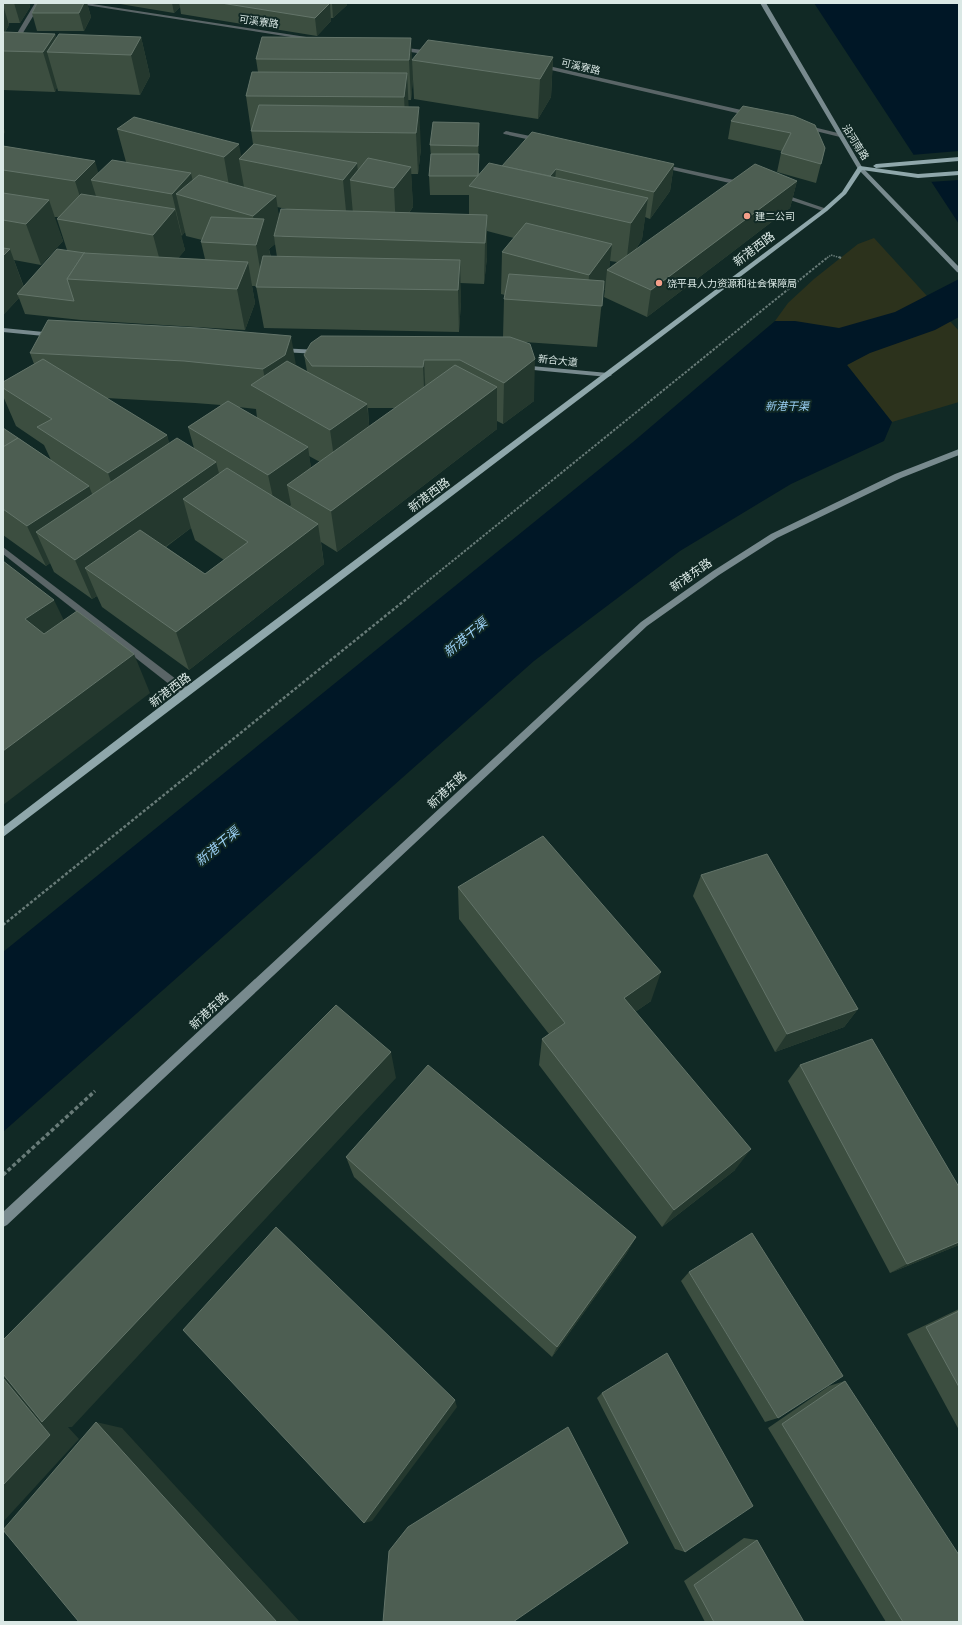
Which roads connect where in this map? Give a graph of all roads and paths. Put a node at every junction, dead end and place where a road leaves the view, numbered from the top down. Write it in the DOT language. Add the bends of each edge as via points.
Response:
graph roads {
  1 [pos="38,3"];
  2 [pos="76,3"];
  3 [pos="763,3"];
  4 [pos="328,40"];
  5 [pos="391,48"];
  6 [pos="439,54"];
  7 [pos="3,61"];
  8 [pos="534,66"];
  9 [pos="758,116"];
  10 [pos="795,125"];
  11 [pos="506,133"];
  12 [pos="840,135"];
  13 [pos="545,141"];
  14 [pos="959,159"];
  15 [pos="654,164"];
  16 [pos="860,168"];
  17 [pos="959,173"];
  18 [pos="748,184"];
  19 [pos="773,193"];
  20 [pos="825,210"];
  21 [pos="841,258"];
  22 [pos="959,272"];
  23 [pos="3,330"];
  24 [pos="65,337"];
  25 [pos="276,350"];
  26 [pos="324,352"];
  27 [pos="517,366"];
  28 [pos="608,375"];
  29 [pos="959,452"];
  30 [pos="3,550"];
  31 [pos="186,692"];
  32 [pos="3,833"];
  33 [pos="3,925"];
  34 [pos="3,1221"];
  1 -- 7 [label="street"];
  2 -- 4 [label="street, 可溪寮路"];
  3 -- 12 [label="main road, 沿河南路"];
  5 -- 6 [label="street"];
  8 -- 9 [label="street, 可溪寮路"];
  10 -- 12 [label="street"];
  11 -- 13 [label="street"];
  12 -- 16 [label="main road, 沿河南路"];
  14 -- 16 [label="main road"];
  15 -- 18 [label="street"];
  16 -- 17 [label="main road" via="918,176"];
  16 -- 20 [label="main road, 新港西路" via="844,192"];
  16 -- 22 [label="main road, 沿河南路"];
  19 -- 20 [label="street"];
  20 -- 28 [label="main road, 新港西路"];
  21 -- 33 [label="path" via="831,255"];
  23 -- 24 [label="main road"];
  25 -- 26 [label="main road"];
  27 -- 28 [label="main road, 新合大道"];
  28 -- 31 [label="main road, 新港西路"];
  29 -- 34 [label="main road, 新港东路" via="898,476 774,536 644,624"];
  30 -- 31 [label="street"];
  31 -- 32 [label="main road, 新港西路"];
}
